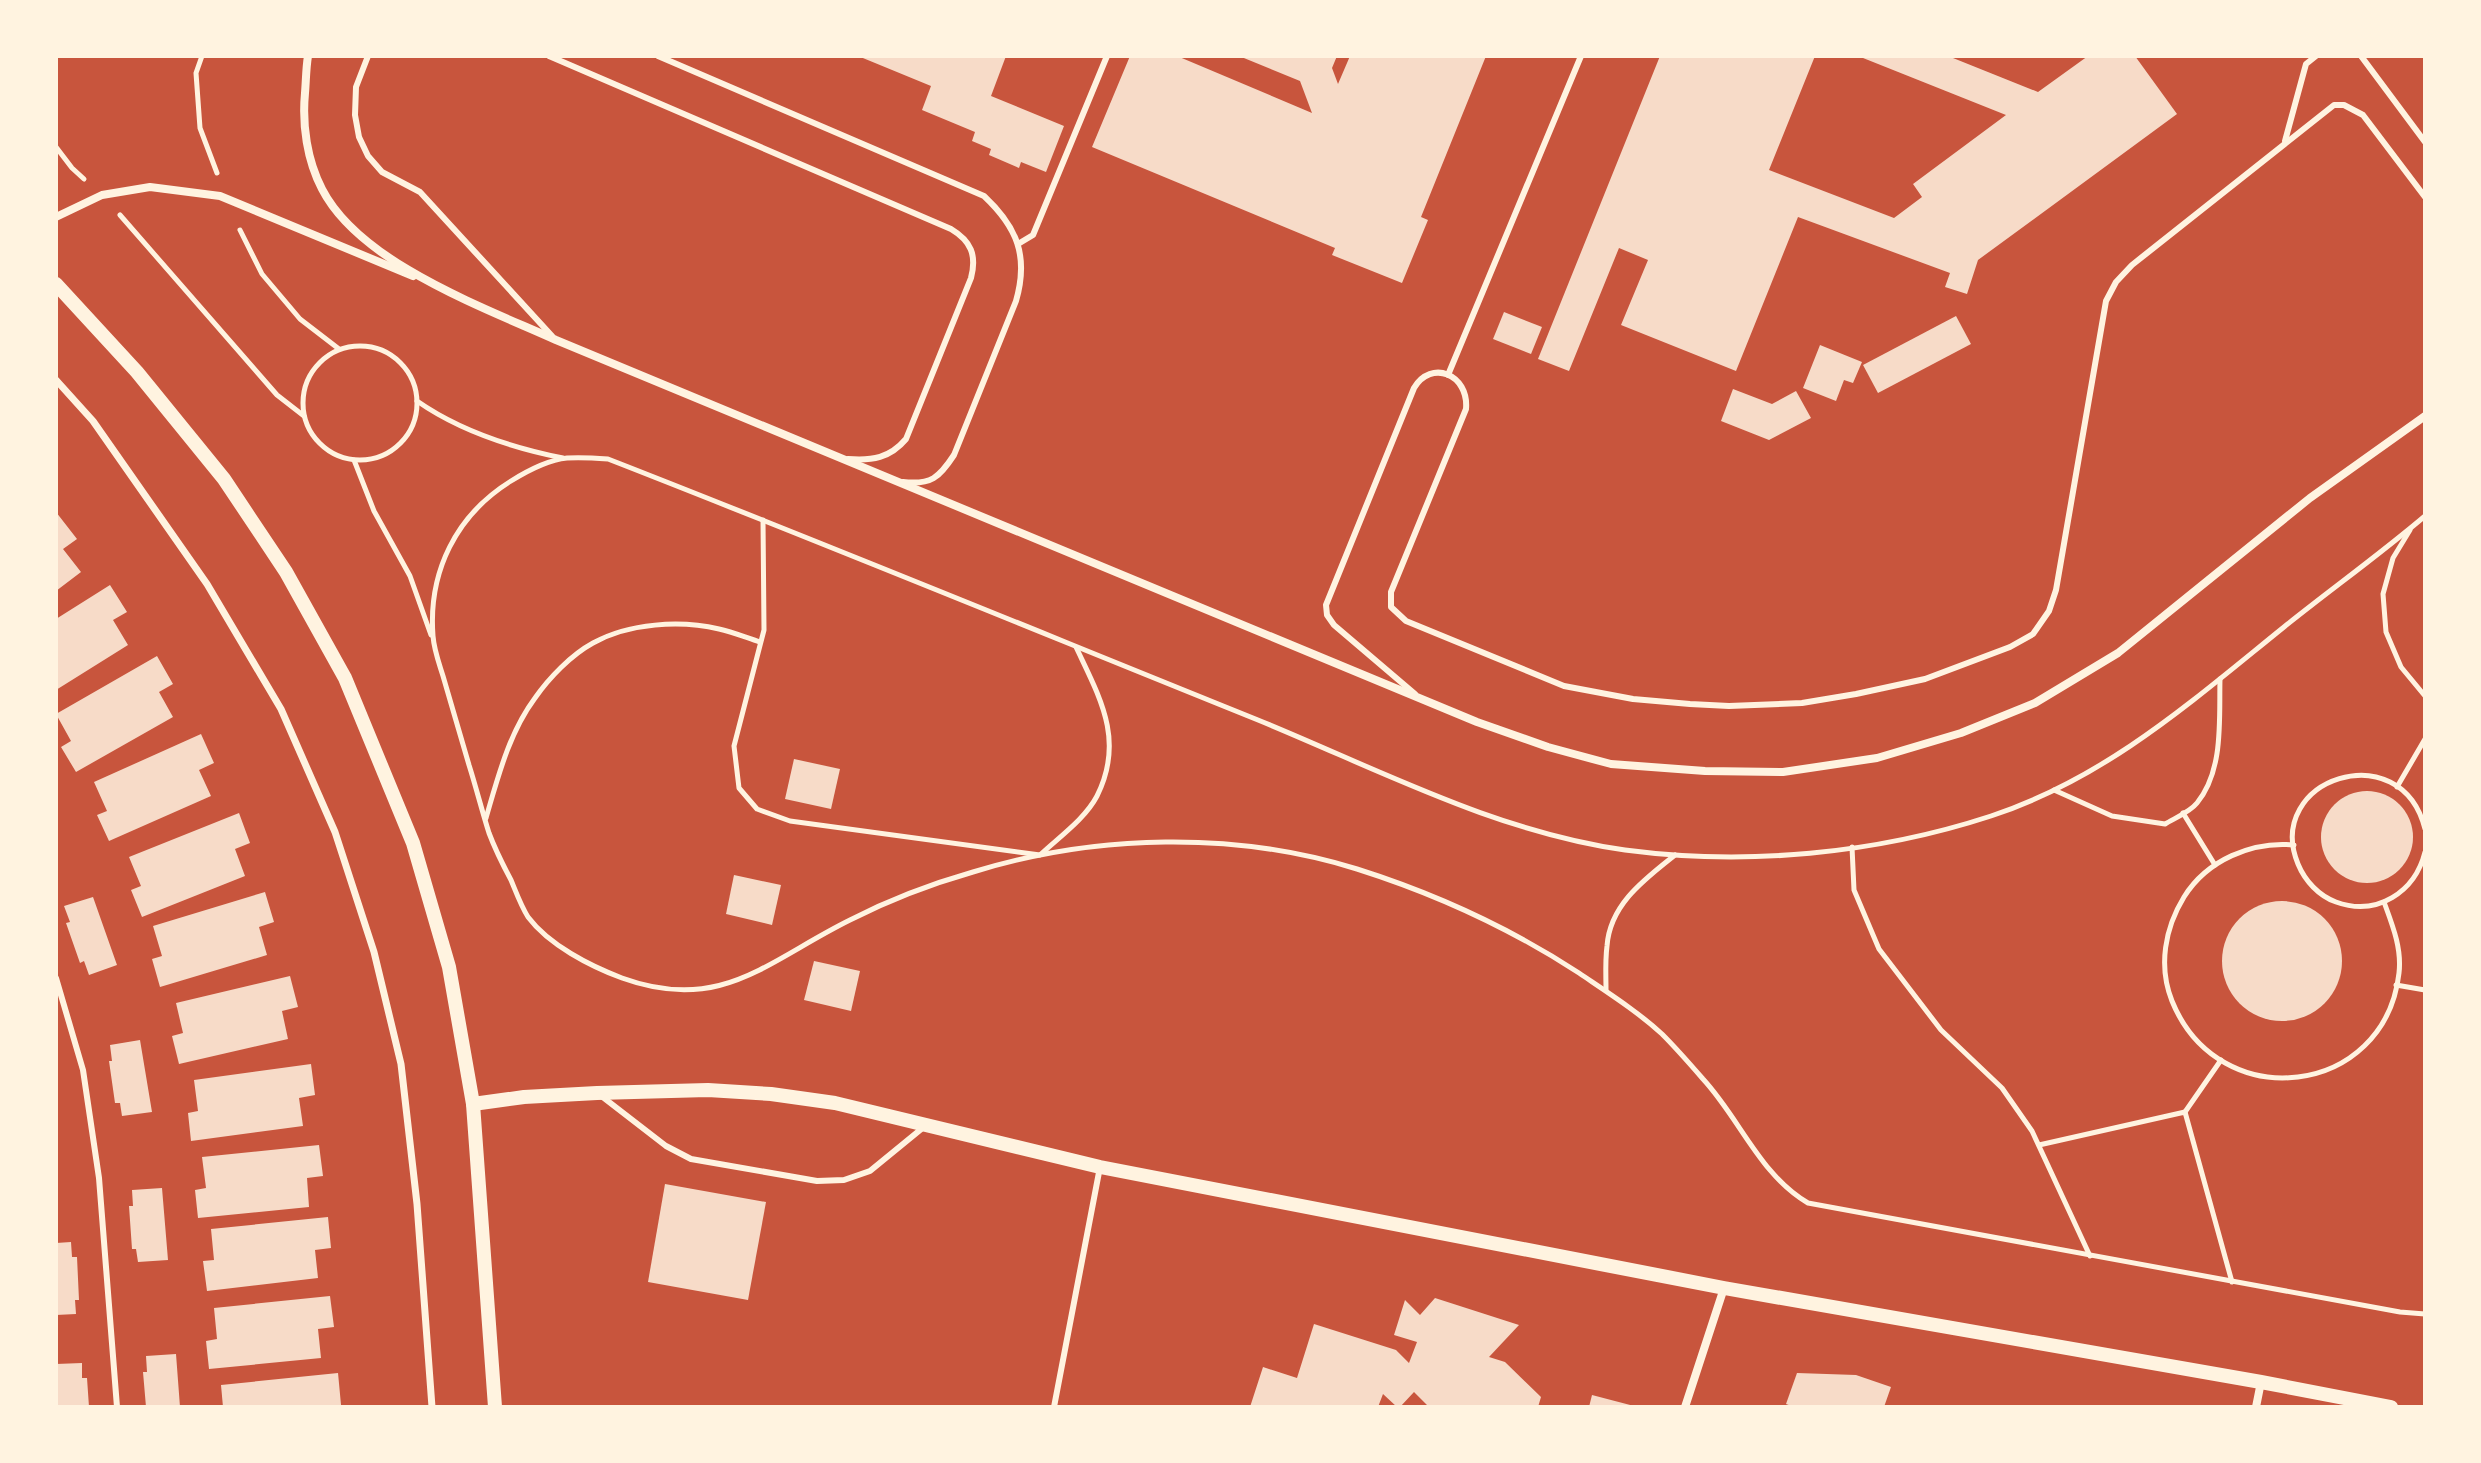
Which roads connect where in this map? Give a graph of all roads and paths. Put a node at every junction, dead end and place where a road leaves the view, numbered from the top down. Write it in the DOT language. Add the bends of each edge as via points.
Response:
graph roads {
  1 [pos="308,56"];
  2 [pos="368,56"];
  3 [pos="549,56"];
  4 [pos="658,56"];
  5 [pos="1107,56"];
  6 [pos="1581,56"];
  7 [pos="2316,56"];
  8 [pos="2361,56"];
  9 [pos="2285,142"];
  10 [pos="2425,142"];
  11 [pos="56,147"];
  12 [pos="102,195"];
  13 [pos="2425,197"];
  14 [pos="56,217"];
  15 [pos="1018,244"];
  16 [pos="56,284"];
  17 [pos="440,288"];
  18 [pos="556,340"];
  19 [pos="1448,375"];
  20 [pos="56,380"];
  21 [pos="416,401"];
  22 [pos="304,416"];
  23 [pos="2425,416"];
  24 [pos="564,458"];
  25 [pos="841,458"];
  26 [pos="354,460"];
  27 [pos="896,481"];
  28 [pos="2425,516"];
  29 [pos="763,520"];
  30 [pos="2413,526"];
  31 [pos="433,642"];
  32 [pos="760,642"];
  33 [pos="1075,647"];
  34 [pos="2220,679"];
  35 [pos="2425,696"];
  36 [pos="1421,700"];
  37 [pos="2425,739"];
  38 [pos="2397,787"];
  39 [pos="2053,789"];
  40 [pos="2183,813"];
  41 [pos="486,820"];
  42 [pos="2425,829"];
  43 [pos="2294,845"];
  44 [pos="1852,847"];
  45 [pos="2425,852"];
  46 [pos="1677,854"];
  47 [pos="1040,855"];
  48 [pos="2215,865"];
  49 [pos="2384,902"];
  50 [pos="56,978"];
  51 [pos="2396,985"];
  52 [pos="2425,990"];
  53 [pos="1606,991"];
  54 [pos="2221,1060"];
  55 [pos="597,1093"];
  56 [pos="473,1104"];
  57 [pos="2185,1112"];
  58 [pos="926,1125"];
  59 [pos="2039,1145"];
  60 [pos="1100,1167"];
  61 [pos="2090,1256"];
  62 [pos="2232,1282"];
  63 [pos="1724,1288"];
  64 [pos="2425,1314"];
  65 [pos="2261,1382"];
  66 [pos="117,1407"];
  67 [pos="432,1407"];
  68 [pos="495,1407"];
  69 [pos="1054,1407"];
  70 [pos="1685,1407"];
  71 [pos="2256,1407"];
  72 [pos="2391,1407"];
  1 -- 17 [label="street" via="303,117 322,189 376,250"];
  2 -- 18 [label="lane" via="356,87 355,115 368,156 382,172 420,192"];
  3 -- 25 [label="lane" via="964,237 973,250 971,278 906,439 881,458"];
  4 -- 15 [label="lane" via="984,196 1012,227"];
  5 -- 15 [label="lane" via="1033,235"];
  6 -- 19 [label="lane"];
  7 -- 9 [label="lane" via="2306,64"];
  8 -- 10 [label="lane"];
  9 -- 13 [label="lane" via="2334,105 2354,108"];
  9 -- 19 [label="lane" via="2132,265 2106,301 2062,567 2049,611 2033,634 2010,647 1925,679 1802,703 1661,703 1564,686 1406,621 1391,607 1391,592 1466,409 1464,388"];
  11 -- 12 [label="path"];
  12 -- 14 [label="street"];
  12 -- 17 [label="street" via="150,187 220,196"];
  12 -- 22 [label="path" via="277,395"];
  15 -- 27 [label="lane" via="1022,281 1016,301 954,455 942,473 922,484"];
  16 -- 56 [label="street" via="224,479 286,572 345,678 413,843 449,967"];
  17 -- 18 [label="street"];
  18 -- 25 [label="street"];
  19 -- 36 [label="lane" via="1428,374 1414,388 1326,605 1334,625"];
  20 -- 67 [label="street" via="93,421 207,584 281,709 335,832 374,952 401,1064"];
  21 -- 22 [label="path" via="409,374 397,360 382,350 347,347 316,366 302,398"];
  21 -- 24 [label="path" via="473,431 525,451"];
  21 -- 26 [label="path" via="413,426 403,441 373,459"];
  22 -- 26 [label="path" via="322,446"];
  23 -- 36 [label="street" via="2310,498 2118,653 2035,703 1961,733 1877,758 1783,772 1611,764 1548,747"];
  24 -- 29 [label="path" via="608,459"];
  24 -- 31 [label="path" via="526,471 493,492 462,524 442,562 433,598"];
  25 -- 27 [label="street"];
  26 -- 31 [label="path" via="374,511 410,576"];
  27 -- 36 [label="street"];
  28 -- 30 [label="path"];
  29 -- 32 [label="path"];
  29 -- 33 [label="path"];
  30 -- 34 [label="path"];
  30 -- 35 [label="path" via="2393,558 2383,594 2386,632 2401,667"];
  31 -- 41 [label="path"];
  32 -- 41 [label="path" via="718,629 671,625 633,628 592,643 557,671 534,699 503,763"];
  32 -- 47 [label="path" via="734,746 739,788 757,809 790,821"];
  33 -- 46 [label="path" via="1533,831"];
  33 -- 47 [label="path" via="1108,723 1109,760 1096,797"];
  34 -- 39 [label="path" via="2152,733"];
  34 -- 40 [label="path" via="2218,749 2210,782 2196,805"];
  37 -- 38 [label="path"];
  38 -- 42 [label="path" via="2417,807"];
  38 -- 43 [label="path" via="2365,774 2326,783 2298,815"];
  39 -- 40 [label="path" via="2112,816 2165,824"];
  39 -- 44 [label="path" via="1993,815"];
  40 -- 48 [label="path"];
  41 -- 47 [label="path" via="527,915 545,935 619,977 689,992 755,973 907,894"];
  43 -- 48 [label="path" via="2255,847"];
  43 -- 49 [label="path" via="2303,875 2334,902 2354,907"];
  44 -- 46 [label="path" via="1749,857"];
  44 -- 59 [label="path" via="1854,890 1879,949 1941,1030 2002,1088"];
  45 -- 49 [label="path" via="2410,884"];
  46 -- 53 [label="path" via="1638,884 1617,912 1607,943"];
  47 -- 53 [label="path" via="1179,842 1300,854 1436,897 1507,930"];
  48 -- 54 [label="path" via="2192,884 2173,915 2164,951 2166,987 2180,1021 2204,1050"];
  49 -- 51 [label="path" via="2397,935"];
  50 -- 66 [label="lane" via="83,1070 99,1178"];
  51 -- 52 [label="path"];
  51 -- 54 [label="path" via="2391,1008 2371,1039 2343,1063 2308,1077 2271,1079 2236,1070"];
  53 -- 61 [label="path" via="1661,1033 1712,1089 1772,1174 1808,1203"];
  54 -- 57 [label="path"];
  55 -- 56 [label="street"];
  55 -- 58 [label="street" via="771,1094"];
  55 -- 58 [label="lane" via="691,1159 817,1181 844,1180 870,1171"];
  56 -- 68 [label="street"];
  57 -- 59 [label="path"];
  57 -- 62 [label="path"];
  58 -- 60 [label="street"];
  59 -- 61 [label="path"];
  60 -- 63 [label="street"];
  60 -- 69 [label="lane"];
  61 -- 62 [label="path"];
  62 -- 64 [label="path"];
  63 -- 65 [label="street"];
  63 -- 70 [label="street"];
  65 -- 71 [label="street"];
  65 -- 72 [label="street"];
}
